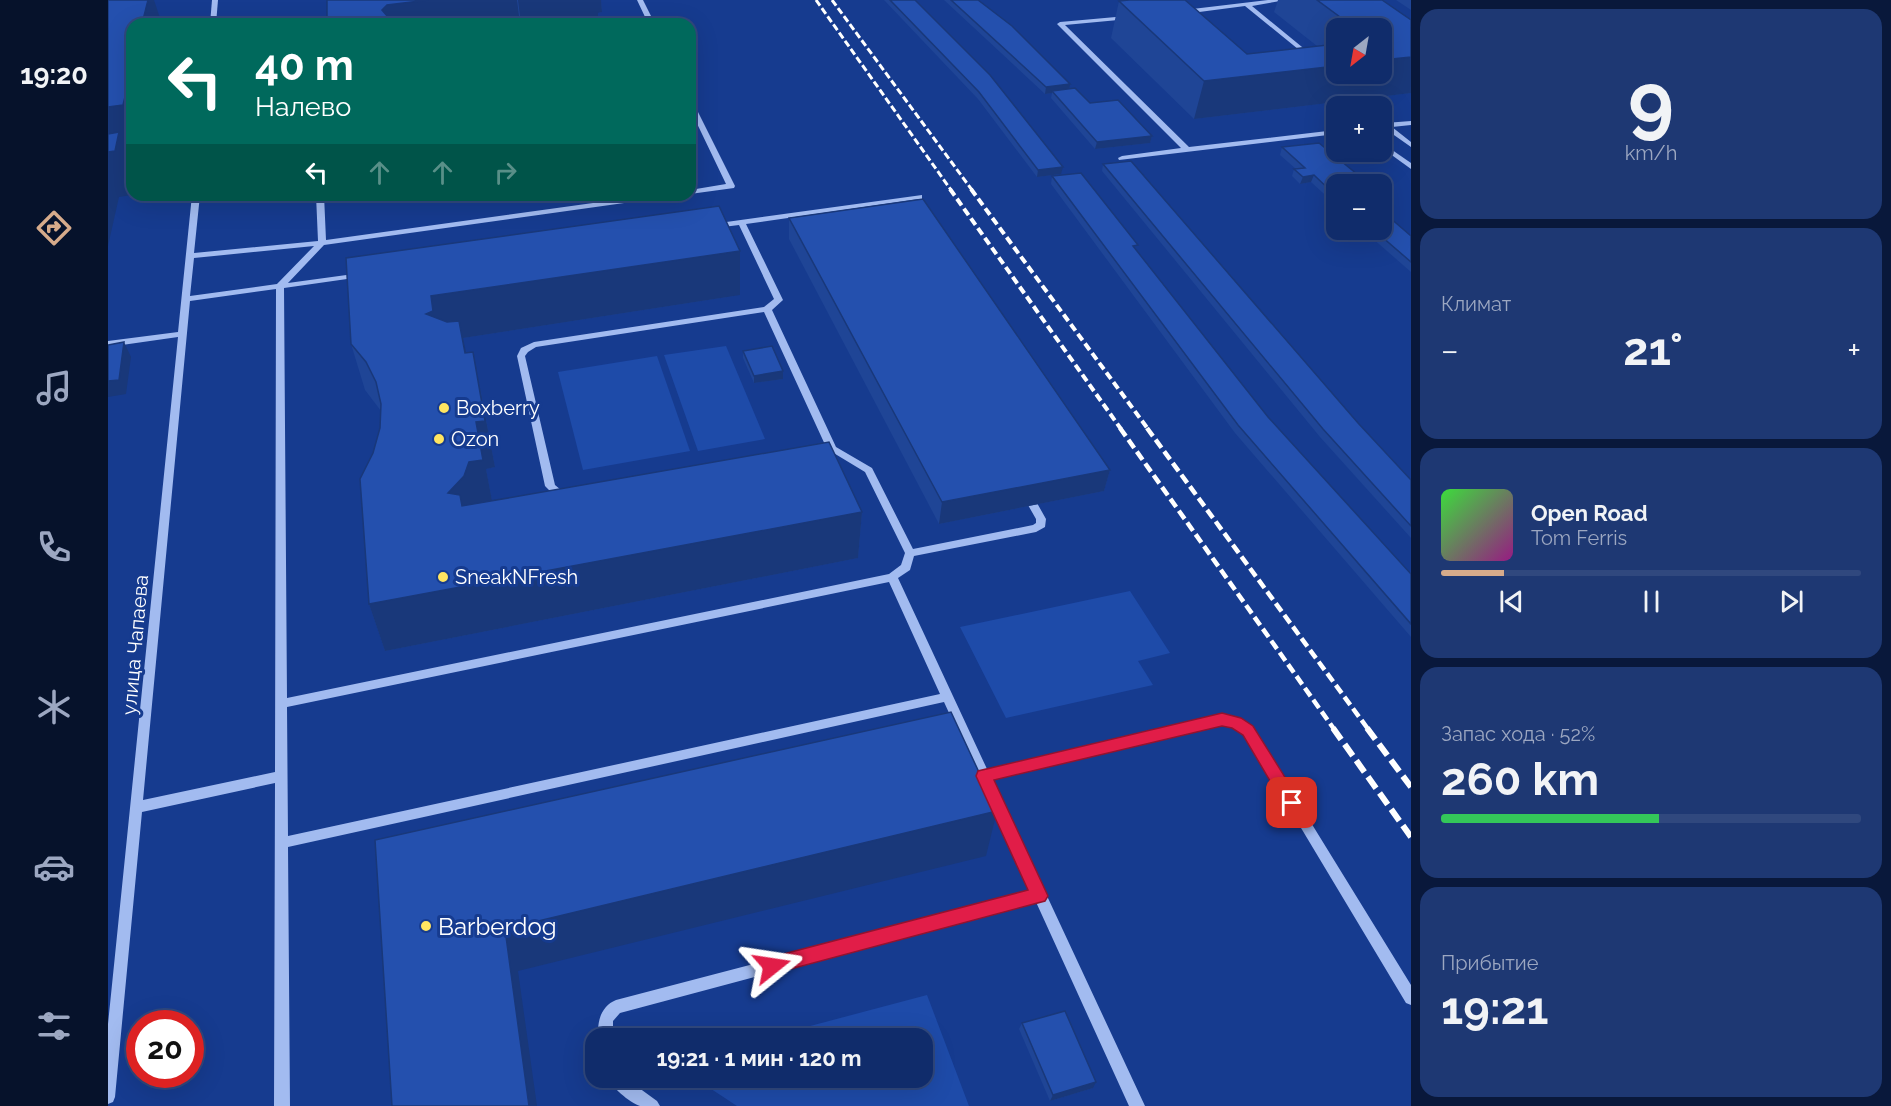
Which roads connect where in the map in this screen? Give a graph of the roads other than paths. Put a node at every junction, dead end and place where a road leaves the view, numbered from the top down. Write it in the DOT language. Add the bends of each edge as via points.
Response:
graph roads {
  1 [pos="215,0"];
  2 [pos="640,0"];
  3 [pos="1283,0"];
  4 [pos="1246,4"];
  5 [pos="214,18"];
  6 [pos="649,18"];
  7 [pos="1131,18"];
  8 [pos="1187,21"];
  9 [pos="1322,66"];
  10 [pos="696,119"];
  11 [pos="1411,123"];
  12 [pos="1392,125"];
  13 [pos="1392,132"];
  14 [pos="1326,133"];
  15 [pos="1411,145"];
  16 [pos="1187,149"];
  17 [pos="1392,153"];
  18 [pos="1122,158"];
  19 [pos="1411,167"];
  20 [pos="696,191"];
  21 [pos="919,197"];
  22 [pos="195,201"];
  23 [pos="320,201"];
  24 [pos="624,201"];
  25 [pos="741,222"];
  26 [pos="705,227"];
  27 [pos="322,243"];
  28 [pos="190,256"];
  29 [pos="375,273"];
  30 [pos="280,286"];
  31 [pos="186,299"];
  32 [pos="767,309"];
  33 [pos="183,334"];
  34 [pos="108,344"];
  35 [pos="582,494"];
  36 [pos="1033,505"];
  37 [pos="910,553"];
  38 [pos="892,577"];
  39 [pos="947,697"];
  40 [pos="280,704"];
  41 [pos="281,776"];
  42 [pos="984,776"];
  43 [pos="138,807"];
  44 [pos="281,843"];
  45 [pos="1039,896"];
  46 [pos="1411,998"];
  47 [pos="604,1028"];
  48 [pos="626,1088"];
  49 [pos="109,1094"];
  50 [pos="282,1106"];
  51 [pos="652,1106"];
  52 [pos="1137,1106"];
  1 -- 5 [label="street"];
  2 -- 6 [label="street"];
  3 -- 4 [label="street"];
  4 -- 8 [label="street" via="1178,13"];
  4 -- 9 [label="street"];
  7 -- 16 [label="street" via="1060,24"];
  10 -- 20 [label="street" via="731,186"];
  11 -- 12 [label="street"];
  13 -- 15 [label="street"];
  14 -- 16 [label="street"];
  16 -- 18 [label="street"];
  17 -- 19 [label="street"];
  21 -- 25 [label="street"];
  22 -- 28 [label="street, улица Чапаева"];
  23 -- 27 [label="street"];
  24 -- 27 [label="street"];
  25 -- 26 [label="street"];
  25 -- 32 [label="street" via="779,300"];
  27 -- 28 [label="street"];
  27 -- 30 [label="street"];
  28 -- 31 [label="street, улица Чапаева"];
  29 -- 30 [label="street"];
  30 -- 31 [label="street"];
  30 -- 40 [label="street"];
  31 -- 33 [label="street, улица Чапаева"];
  32 -- 35 [label="street" via="534,345 524,350 521,356 550,486 558,493"];
  32 -- 37 [label="street" via="827,450 869,470"];
  33 -- 34 [label="street"];
  33 -- 43 [label="street, улица Чапаева"];
  36 -- 37 [label="street" via="1041,519 1036,528"];
  37 -- 38 [label="street" via="906,567"];
  38 -- 39 [label="street"];
  38 -- 40 [label="street"];
  39 -- 42 [label="street"];
  39 -- 44 [label="street"];
  40 -- 41 [label="street"];
  41 -- 43 [label="street"];
  41 -- 44 [label="street"];
  42 -- 45 [label="street"];
  42 -- 46 [label="street" via="1222,719 1236,722 1248,730"];
  43 -- 49 [label="street, улица Чапаева"];
  44 -- 50 [label="street"];
  45 -- 47 [label="street" via="616,1006 607,1014"];
  45 -- 52 [label="street"];
  48 -- 51 [label="street"];
}
